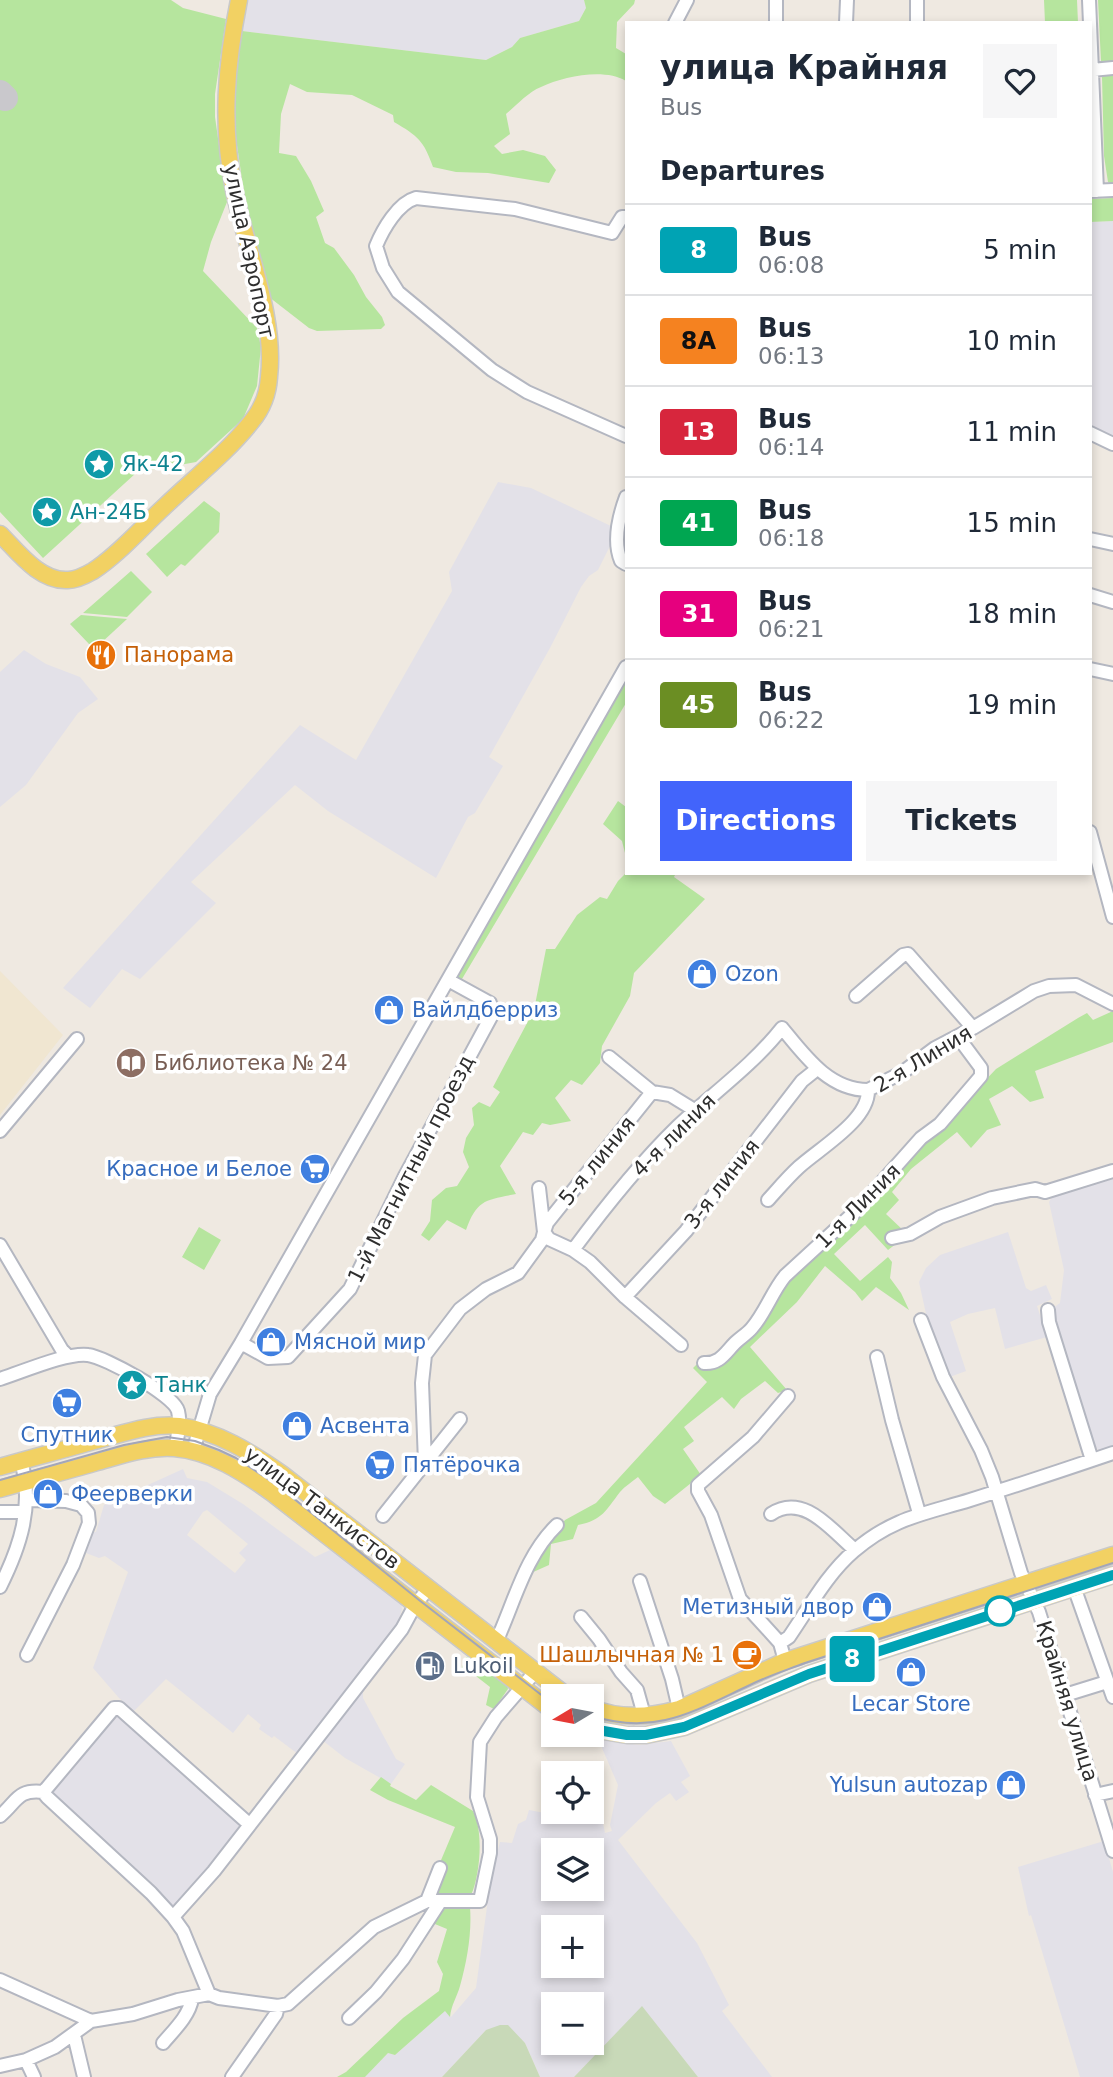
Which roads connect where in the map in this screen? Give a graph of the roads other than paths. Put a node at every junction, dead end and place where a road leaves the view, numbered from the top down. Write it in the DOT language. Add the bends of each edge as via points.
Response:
graph roads {
  1 [pos="239,0"];
  2 [pos="687,0"];
  3 [pos="776,0"];
  4 [pos="847,0"];
  5 [pos="916,0"];
  6 [pos="1089,0"];
  7 [pos="675,21"];
  8 [pos="776,21"];
  9 [pos="846,21"];
  10 [pos="917,21"];
  11 [pos="1090,21"];
  12 [pos="1113,68"];
  13 [pos="1092,70"];
  14 [pos="1113,190"];
  15 [pos="1094,191"];
  16 [pos="625,218"];
  17 [pos="1092,434"];
  18 [pos="625,436"];
  19 [pos="1113,444"];
  20 [pos="625,500"];
  21 [pos="0,534"];
  22 [pos="1092,539"];
  23 [pos="1113,544"];
  24 [pos="625,563"];
  25 [pos="1092,596"];
  26 [pos="1113,602"];
  27 [pos="625,669"];
  28 [pos="1092,669"];
  29 [pos="1113,674"];
  30 [pos="1092,839"];
  31 [pos="1113,917"];
  32 [pos="447,980"];
  33 [pos="856,996"];
  34 [pos="1113,1004"];
  35 [pos="974,1028"];
  36 [pos="958,1037"];
  37 [pos="77,1039"];
  38 [pos="609,1057"];
  39 [pos="817,1069"];
  40 [pos="868,1090"];
  41 [pos="652,1091"];
  42 [pos="696,1111"];
  43 [pos="0,1131"];
  44 [pos="1113,1171"];
  45 [pos="539,1188"];
  46 [pos="768,1200"];
  47 [pos="544,1232"];
  48 [pos="892,1238"];
  49 [pos="0,1245"];
  50 [pos="573,1250"];
  51 [pos="625,1297"];
  52 [pos="1048,1310"];
  53 [pos="921,1320"];
  54 [pos="241,1343"];
  55 [pos="681,1345"];
  56 [pos="68,1356"];
  57 [pos="704,1363"];
  58 [pos="880,1363"];
  59 [pos="0,1379"];
  60 [pos="788,1396"];
  61 [pos="460,1419"];
  62 [pos="179,1426"];
  63 [pos="198,1430"];
  64 [pos="175,1448"];
  65 [pos="192,1451"];
  66 [pos="1113,1453"];
  67 [pos="1092,1460"];
  68 [pos="21,1461"];
  69 [pos="425,1463"];
  70 [pos="0,1467"];
  71 [pos="27,1482"];
  72 [pos="0,1489"];
  73 [pos="996,1491"];
  74 [pos="26,1506"];
  75 [pos="0,1512"];
  76 [pos="919,1513"];
  77 [pos="771,1514"];
  78 [pos="383,1516"];
  79 [pos="557,1525"];
  80 [pos="855,1550"];
  81 [pos="1113,1556"];
  82 [pos="1113,1575"];
  83 [pos="640,1581"];
  84 [pos="1026,1584"];
  85 [pos="0,1587"];
  86 [pos="1074,1587"];
  87 [pos="428,1588"];
  88 [pos="1034,1600"];
  89 [pos="415,1605"];
  90 [pos="581,1617"];
  91 [pos="495,1641"];
  92 [pos="780,1643"];
  93 [pos="27,1655"];
  94 [pos="785,1661"];
  95 [pos="535,1672"];
  96 [pos="1107,1682"];
  97 [pos="551,1684"];
  98 [pos="522,1688"];
  99 [pos="1065,1695"];
  100 [pos="1113,1698"];
  101 [pos="541,1702"];
  102 [pos="679,1709"];
  103 [pos="604,1711"];
  104 [pos="644,1715"];
  105 [pos="604,1731"];
  106 [pos="1113,1791"];
  107 [pos="43,1792"];
  108 [pos="1096,1795"];
  109 [pos="0,1816"];
  110 [pos="250,1824"];
  111 [pos="1113,1851"];
  112 [pos="440,1868"];
  113 [pos="433,1901"];
  114 [pos="173,1917"];
  115 [pos="0,1980"];
  116 [pos="209,1994"];
  117 [pos="192,1999"];
  118 [pos="278,2006"];
  119 [pos="349,2018"];
  120 [pos="91,2021"];
  121 [pos="74,2035"];
  122 [pos="163,2043"];
  123 [pos="26,2060"];
  124 [pos="0,2066"];
  125 [pos="34,2077"];
  126 [pos="84,2077"];
  127 [pos="232,2077"];
  1 -- 21 [label="main road, улица Аэропорт" via="227,67 226,118 234,187 269,343 269,378 260,408 223,452 120,548 82,576 53,579 32,566"];
  2 -- 7 [label="street"];
  3 -- 8 [label="street"];
  4 -- 9 [label="street"];
  5 -- 10 [label="street"];
  6 -- 11 [label="street"];
  12 -- 13 [label="street"];
  13 -- 15 [label="street"];
  14 -- 15 [label="street"];
  16 -- 18 [label="street" via="612,233 515,209 416,198 407,200 376,246 398,292 492,370 527,392"];
  17 -- 19 [label="street"];
  20 -- 24 [label="street" via="617,551"];
  22 -- 23 [label="street"];
  25 -- 26 [label="street"];
  27 -- 32 [label="street"];
  28 -- 29 [label="street"];
  30 -- 31 [label="street"];
  32 -- 54 [label="street"];
  32 -- 54 [label="street, 1-й Магнитный проезд" via="490,1003 492,1015 350,1289 288,1357 268,1358"];
  33 -- 35 [label="street" via="908,954"];
  34 -- 35 [label="street, 2-я Линия" via="1076,985 1049,986"];
  35 -- 36 [label="street, 2-я Линия"];
  36 -- 40 [label="street, 2-я Линия"];
  36 -- 57 [label="street, 1-я Линия" via="981,1068 981,1076 857,1210 785,1276 752,1328 722,1358"];
  37 -- 43 [label="street"];
  38 -- 41 [label="street"];
  39 -- 40 [label="street" via="836,1082"];
  39 -- 42 [label="street, 4-я линия" via="782,1028 768,1048"];
  39 -- 51 [label="street, 3-я линия" via="802,1081 686,1231"];
  40 -- 46 [label="street, 2-я Линия" via="867,1105 849,1126"];
  41 -- 42 [label="street"];
  41 -- 47 [label="street, 5-я линия"];
  42 -- 50 [label="street, 4-я линия" via="636,1171"];
  44 -- 48 [label="street" via="1045,1192 1035,1189 992,1198"];
  45 -- 47 [label="street"];
  47 -- 50 [label="street"];
  47 -- 69 [label="street, 5-я линия" via="518,1273 460,1309 425,1355"];
  49 -- 56 [label="street"];
  50 -- 51 [label="street"];
  51 -- 55 [label="street"];
  52 -- 67 [label="street"];
  53 -- 73 [label="street, Крайняя улица"];
  54 -- 63 [label="street" via="210,1394"];
  56 -- 59 [label="street"];
  56 -- 62 [label="street" via="88,1354 104,1360 165,1394 178,1408"];
  58 -- 76 [label="street"];
  60 -- 92 [label="street" via="753,1437 698,1485 740,1599"];
  61 -- 69 [label="street"];
  62 -- 63 [label="main road, улица Танкистов"];
  62 -- 64 [label="street"];
  62 -- 68 [label="main road, улица Танкистов" via="144,1428"];
  63 -- 65 [label="street"];
  63 -- 87 [label="main road, улица Танкистов" via="260,1459"];
  64 -- 65 [label="main road, улица Танкистов"];
  64 -- 71 [label="main road, улица Танкистов" via="127,1454"];
  65 -- 89 [label="main road, улица Танкистов" via="251,1478"];
  66 -- 67 [label="street"];
  67 -- 73 [label="street"];
  68 -- 70 [label="main road, улица Танкистов"];
  68 -- 71 [label="street"];
  69 -- 78 [label="street"];
  71 -- 72 [label="main road, улица Танкистов"];
  71 -- 74 [label="street"];
  73 -- 76 [label="street"];
  73 -- 84 [label="street, Крайняя улица"];
  74 -- 75 [label="street"];
  74 -- 85 [label="street" via="23,1529"];
  74 -- 93 [label="street" via="66,1501 81,1505 89,1523"];
  76 -- 80 [label="street" via="876,1533"];
  77 -- 80 [label="street" via="788,1507 810,1512"];
  79 -- 91 [label="street" via="531,1558"];
  80 -- 92 [label="street"];
  81 -- 84 [label="main road"];
  82 -- 86 [label="main road"];
  83 -- 102 [label="street"];
  84 -- 88 [label="street, Крайняя улица"];
  84 -- 94 [label="main road"];
  86 -- 88 [label="main road"];
  86 -- 96 [label="street"];
  87 -- 89 [label="street"];
  87 -- 91 [label="main road, улица Танкистов"];
  88 -- 99 [label="street, Крайняя улица"];
  88 -- 105 [label="main road" via="792,1680 677,1729 637,1735"];
  89 -- 98 [label="main road, улица Танкистов"];
  89 -- 110 [label="street" via="402,1629"];
  90 -- 104 [label="street" via="637,1690"];
  91 -- 95 [label="main road, улица Танкистов"];
  92 -- 94 [label="street"];
  94 -- 102 [label="main road"];
  95 -- 97 [label="main road, улица Танкистов"];
  95 -- 98 [label="street"];
  96 -- 99 [label="street"];
  96 -- 100 [label="street"];
  98 -- 101 [label="main road, улица Танкистов"];
  98 -- 113 [label="street" via="480,1742 477,1797 490,1839 480,1901"];
  99 -- 108 [label="street, Крайняя улица"];
  102 -- 104 [label="main road"];
  103 -- 104 [label="main road"];
  106 -- 108 [label="street"];
  107 -- 109 [label="street" via="20,1795"];
  107 -- 110 [label="street" via="119,1707"];
  107 -- 114 [label="street"];
  108 -- 111 [label="street, Крайняя улица"];
  110 -- 114 [label="street"];
  112 -- 113 [label="street"];
  113 -- 118 [label="street" via="363,1934 288,2004"];
  113 -- 119 [label="street" via="402,1959"];
  114 -- 116 [label="street"];
  115 -- 120 [label="street"];
  116 -- 117 [label="street"];
  116 -- 118 [label="street"];
  117 -- 120 [label="street"];
  117 -- 122 [label="street"];
  118 -- 127 [label="street"];
  120 -- 121 [label="street"];
  121 -- 123 [label="street"];
  121 -- 126 [label="street"];
  123 -- 124 [label="street"];
  123 -- 125 [label="street"];
}
